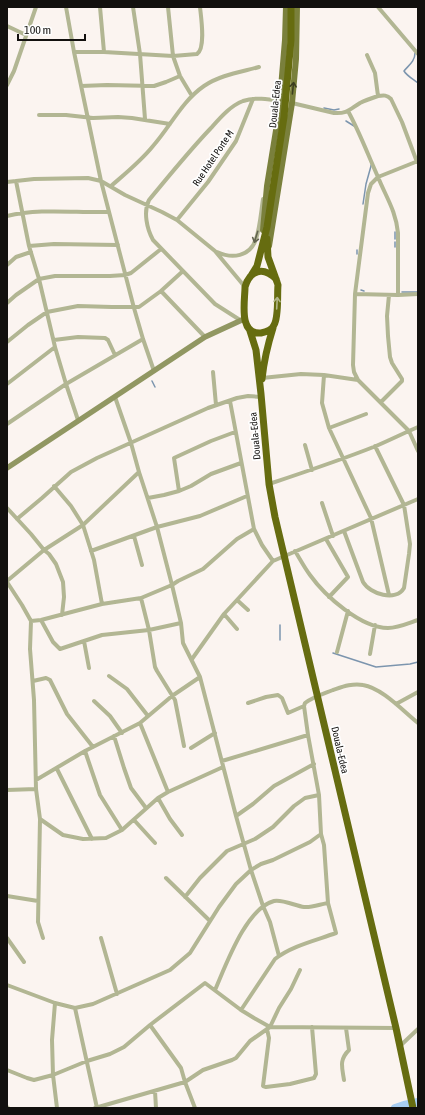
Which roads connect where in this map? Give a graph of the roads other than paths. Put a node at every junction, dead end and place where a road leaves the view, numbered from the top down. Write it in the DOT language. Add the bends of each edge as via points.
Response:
graph roads {
  1 [pos="36,7"];
  2 [pos="66,7"];
  3 [pos="100,7"];
  4 [pos="133,7"];
  5 [pos="168,7"];
  6 [pos="200,7"];
  7 [pos="286,7"];
  8 [pos="291,7"];
  9 [pos="297,7"];
  10 [pos="378,7"];
  11 [pos="7,26"];
  12 [pos="26,35"];
  13 [pos="74,52"];
  14 [pos="104,52"];
  15 [pos="140,54"];
  16 [pos="418,54"];
  17 [pos="367,55"];
  18 [pos="173,56"];
  19 [pos="259,67"];
  20 [pos="180,76"];
  21 [pos="7,86"];
  22 [pos="81,86"];
  23 [pos="142,86"];
  24 [pos="192,96"];
  25 [pos="378,96"];
  26 [pos="253,99"];
  27 [pos="280,101"];
  28 [pos="292,103"];
  29 [pos="348,111"];
  30 [pos="39,115"];
  31 [pos="88,117"];
  32 [pos="145,119"];
  33 [pos="170,124"];
  34 [pos="418,162"];
  35 [pos="378,177"];
  36 [pos="16,181"];
  37 [pos="101,181"];
  38 [pos="7,182"];
  39 [pos="111,186"];
  40 [pos="268,186"];
  41 [pos="146,205"];
  42 [pos="22,212"];
  43 [pos="109,212"];
  44 [pos="7,216"];
  45 [pos="177,220"];
  46 [pos="118,245"];
  47 [pos="29,246"];
  48 [pos="161,249"];
  49 [pos="265,250"];
  50 [pos="215,251"];
  51 [pos="31,252"];
  52 [pos="7,265"];
  53 [pos="183,271"];
  54 [pos="252,274"];
  55 [pos="125,275"];
  56 [pos="40,279"];
  57 [pos="276,279"];
  58 [pos="245,287"];
  59 [pos="161,291"];
  60 [pos="355,294"];
  61 [pos="418,294"];
  62 [pos="388,295"];
  63 [pos="398,295"];
  64 [pos="7,303"];
  65 [pos="134,308"];
  66 [pos="47,312"];
  67 [pos="242,319"];
  68 [pos="272,328"];
  69 [pos="250,331"];
  70 [pos="205,338"];
  71 [pos="142,339"];
  72 [pos="54,340"];
  73 [pos="7,342"];
  74 [pos="55,347"];
  75 [pos="115,355"];
  76 [pos="154,371"];
  77 [pos="213,372"];
  78 [pos="324,375"];
  79 [pos="262,378"];
  80 [pos="358,380"];
  81 [pos="7,384"];
  82 [pos="66,384"];
  83 [pos="261,395"];
  84 [pos="115,397"];
  85 [pos="230,400"];
  86 [pos="381,402"];
  87 [pos="216,405"];
  88 [pos="366,414"];
  89 [pos="78,420"];
  90 [pos="7,424"];
  91 [pos="418,427"];
  92 [pos="329,428"];
  93 [pos="409,431"];
  94 [pos="236,432"];
  95 [pos="131,443"];
  96 [pos="305,445"];
  97 [pos="375,446"];
  98 [pos="418,451"];
  99 [pos="344,458"];
  100 [pos="241,464"];
  101 [pos="7,468"];
  102 [pos="312,470"];
  103 [pos="139,472"];
  104 [pos="269,484"];
  105 [pos="54,486"];
  106 [pos="179,491"];
  107 [pos="247,496"];
  108 [pos="148,498"];
  109 [pos="418,499"];
  110 [pos="322,503"];
  111 [pos="404,505"];
  112 [pos="7,508"];
  113 [pos="371,518"];
  114 [pos="17,519"];
  115 [pos="83,525"];
  116 [pos="157,527"];
  117 [pos="254,529"];
  118 [pos="344,531"];
  119 [pos="134,536"];
  120 [pos="333,536"];
  121 [pos="326,539"];
  122 [pos="44,550"];
  123 [pos="296,551"];
  124 [pos="91,552"];
  125 [pos="283,556"];
  126 [pos="273,560"];
  127 [pos="142,565"];
  128 [pos="7,582"];
  129 [pos="172,585"];
  130 [pos="388,596"];
  131 [pos="329,597"];
  132 [pos="141,598"];
  133 [pos="237,600"];
  134 [pos="102,604"];
  135 [pos="248,610"];
  136 [pos="348,611"];
  137 [pos="224,614"];
  138 [pos="62,615"];
  139 [pos="40,620"];
  140 [pos="418,620"];
  141 [pos="31,621"];
  142 [pos="181,623"];
  143 [pos="374,625"];
  144 [pos="237,629"];
  145 [pos="149,630"];
  146 [pos="84,641"];
  147 [pos="337,652"];
  148 [pos="370,654"];
  149 [pos="192,658"];
  150 [pos="89,668"];
  151 [pos="109,676"];
  152 [pos="200,677"];
  153 [pos="33,681"];
  154 [pos="418,692"];
  155 [pos="172,696"];
  156 [pos="317,696"];
  157 [pos="94,701"];
  158 [pos="248,703"];
  159 [pos="396,704"];
  160 [pos="304,706"];
  161 [pos="148,716"];
  162 [pos="140,723"];
  163 [pos="418,723"];
  164 [pos="122,733"];
  165 [pos="214,733"];
  166 [pos="308,735"];
  167 [pos="114,736"];
  168 [pos="184,746"];
  169 [pos="93,747"];
  170 [pos="191,748"];
  171 [pos="85,751"];
  172 [pos="222,761"];
  173 [pos="314,764"];
  174 [pos="223,767"];
  175 [pos="56,768"];
  176 [pos="36,780"];
  177 [pos="36,789"];
  178 [pos="7,790"];
  179 [pos="168,792"];
  180 [pos="319,794"];
  181 [pos="158,798"];
  182 [pos="146,808"];
  183 [pos="236,816"];
  184 [pos="40,820"];
  185 [pos="134,820"];
  186 [pos="122,830"];
  187 [pos="182,834"];
  188 [pos="321,834"];
  189 [pos="92,838"];
  190 [pos="155,843"];
  191 [pos="244,844"];
  192 [pos="251,870"];
  193 [pos="166,878"];
  194 [pos="7,896"];
  195 [pos="185,897"];
  196 [pos="38,901"];
  197 [pos="328,903"];
  198 [pos="263,906"];
  199 [pos="210,921"];
  200 [pos="7,938"];
  201 [pos="43,938"];
  202 [pos="101,938"];
  203 [pos="279,956"];
  204 [pos="24,962"];
  205 [pos="300,970"];
  206 [pos="7,985"];
  207 [pos="215,990"];
  208 [pos="117,994"];
  209 [pos="55,1003"];
  210 [pos="75,1008"];
  211 [pos="241,1010"];
  212 [pos="150,1025"];
  213 [pos="312,1027"];
  214 [pos="269,1028"];
  215 [pos="346,1028"];
  216 [pos="396,1028"];
  217 [pos="418,1029"];
  218 [pos="400,1046"];
  219 [pos="87,1061"];
  220 [pos="7,1070"];
  221 [pos="53,1075"];
  222 [pos="344,1080"];
  223 [pos="185,1082"];
  224 [pos="154,1091"];
  225 [pos="57,1108"];
  226 [pos="96,1108"];
  227 [pos="156,1108"];
  228 [pos="196,1108"];
  229 [pos="413,1108"];
  1 -- 12 [label="street"];
  2 -- 13 [label="street"];
  3 -- 14 [label="street"];
  4 -- 15 [label="street"];
  5 -- 18 [label="street"];
  6 -- 18 [label="street" via="200,52"];
  7 -- 27 [label="main road"];
  8 -- 49 [label="highway, Douala-Edea" via="291,40 284,116"];
  28 -- 9 [label="main road, one-way"];
  10 -- 16 [label="street"];
  11 -- 12 [label="street"];
  12 -- 21 [label="street"];
  13 -- 14 [label="street"];
  13 -- 22 [label="street"];
  14 -- 15 [label="street"];
  15 -- 18 [label="street"];
  15 -- 23 [label="street"];
  17 -- 25 [label="street" via="375,73"];
  18 -- 20 [label="street"];
  19 -- 24 [label="street" via="205,85"];
  20 -- 23 [label="street" via="154,86"];
  20 -- 24 [label="street"];
  22 -- 23 [label="street"];
  22 -- 31 [label="street"];
  23 -- 32 [label="street"];
  24 -- 33 [label="street"];
  25 -- 29 [label="street"];
  25 -- 34 [label="street" via="384,95 391,99"];
  26 -- 27 [label="street"];
  26 -- 41 [label="street" via="244,100 224,114 196,143"];
  26 -- 45 [label="street, Rue Hotel Porte M" via="236,141 208,182"];
  27 -- 40 [label="main road"];
  28 -- 29 [label="street" via="341,114"];
  28 -- 49 [label="main road"];
  29 -- 35 [label="street"];
  30 -- 31 [label="street"];
  31 -- 32 [label="street"];
  31 -- 37 [label="street"];
  32 -- 33 [label="street"];
  33 -- 39 [label="street" via="140,161"];
  34 -- 35 [label="street"];
  35 -- 60 [label="street" via="371,184 368,193"];
  35 -- 63 [label="street" via="398,222"];
  36 -- 37 [label="street" via="88,178"];
  36 -- 38 [label="street"];
  36 -- 42 [label="street"];
  37 -- 39 [label="street"];
  37 -- 43 [label="street"];
  39 -- 41 [label="street"];
  40 -- 49 [label="main road"];
  40 -- 50 [label="street, one-way" via="256,239 248,251 237,256 227,256"];
  41 -- 45 [label="street"];
  41 -- 48 [label="street" via="146,218 151,236"];
  42 -- 43 [label="street"];
  42 -- 44 [label="street"];
  42 -- 47 [label="street"];
  43 -- 46 [label="street"];
  45 -- 50 [label="street"];
  46 -- 47 [label="street"];
  46 -- 55 [label="street"];
  47 -- 51 [label="street"];
  48 -- 53 [label="street"];
  48 -- 55 [label="street" via="134,271"];
  49 -- 54 [label="highway, Douala-Edea"];
  49 -- 57 [label="highway"];
  50 -- 58 [label="street"];
  51 -- 52 [label="street" via="16,257"];
  51 -- 56 [label="street"];
  53 -- 59 [label="street"];
  53 -- 67 [label="street" via="215,304"];
  54 -- 57 [label="highway" via="259,271 268,272"];
  54 -- 58 [label="highway"];
  55 -- 56 [label="street" via="65,275"];
  55 -- 65 [label="street"];
  56 -- 64 [label="street"];
  56 -- 66 [label="street"];
  68 -- 57 [label="highway, one-way" via="276,319"];
  58 -- 67 [label="highway"];
  59 -- 65 [label="street"];
  59 -- 70 [label="street"];
  60 -- 62 [label="street"];
  60 -- 80 [label="street" via="353,365"];
  61 -- 63 [label="street"];
  62 -- 63 [label="street"];
  62 -- 86 [label="street" via="390,357 402,381"];
  65 -- 66 [label="street" via="78,306"];
  65 -- 71 [label="street"];
  66 -- 72 [label="street"];
  66 -- 73 [label="street"];
  67 -- 69 [label="highway"];
  67 -- 70 [label="main road"];
  68 -- 69 [label="highway" via="260,333"];
  68 -- 79 [label="highway"];
  69 -- 83 [label="highway" via="256,350"];
  70 -- 76 [label="main road"];
  71 -- 75 [label="street"];
  71 -- 76 [label="street"];
  72 -- 74 [label="street"];
  72 -- 75 [label="street" via="105,338"];
  74 -- 81 [label="street"];
  74 -- 82 [label="street"];
  75 -- 82 [label="street"];
  76 -- 84 [label="main road"];
  77 -- 87 [label="street"];
  78 -- 79 [label="street" via="301,374"];
  78 -- 80 [label="street"];
  78 -- 92 [label="street" via="322,404"];
  79 -- 83 [label="highway"];
  80 -- 86 [label="street"];
  82 -- 89 [label="street"];
  82 -- 90 [label="street"];
  83 -- 85 [label="street"];
  83 -- 104 [label="highway, Douala-Edea"];
  84 -- 89 [label="main road"];
  84 -- 95 [label="street"];
  85 -- 87 [label="street"];
  85 -- 94 [label="street"];
  86 -- 93 [label="street"];
  87 -- 95 [label="street"];
  88 -- 92 [label="street"];
  89 -- 101 [label="main road"];
  91 -- 93 [label="street"];
  92 -- 99 [label="street"];
  93 -- 97 [label="street"];
  93 -- 98 [label="street"];
  94 -- 100 [label="street"];
  94 -- 106 [label="street" via="174,458"];
  95 -- 103 [label="street"];
  95 -- 105 [label="street" via="71,472"];
  96 -- 102 [label="street"];
  97 -- 99 [label="street"];
  97 -- 111 [label="street"];
  99 -- 102 [label="street"];
  99 -- 113 [label="street"];
  100 -- 106 [label="street" via="211,474"];
  100 -- 107 [label="street"];
  102 -- 104 [label="street"];
  103 -- 108 [label="street"];
  103 -- 115 [label="street"];
  104 -- 125 [label="highway, Douala-Edea"];
  105 -- 114 [label="street"];
  105 -- 115 [label="street"];
  106 -- 108 [label="street"];
  107 -- 116 [label="street" via="200,516"];
  107 -- 117 [label="street"];
  108 -- 116 [label="street"];
  109 -- 111 [label="street"];
  110 -- 120 [label="street"];
  111 -- 113 [label="street"];
  111 -- 130 [label="street" via="410,554 404,588"];
  112 -- 114 [label="street"];
  113 -- 118 [label="street"];
  113 -- 130 [label="street"];
  114 -- 122 [label="street"];
  115 -- 122 [label="street"];
  115 -- 124 [label="street"];
  116 -- 119 [label="street"];
  116 -- 129 [label="street"];
  117 -- 126 [label="street"];
  117 -- 129 [label="street" via="203,569"];
  118 -- 120 [label="street"];
  118 -- 130 [label="street" via="366,587"];
  119 -- 124 [label="street"];
  119 -- 127 [label="street"];
  120 -- 121 [label="street"];
  121 -- 123 [label="street"];
  121 -- 131 [label="street" via="348,577"];
  122 -- 128 [label="street"];
  122 -- 138 [label="street" via="54,561 62,578"];
  123 -- 125 [label="street"];
  123 -- 131 [label="street" via="310,575"];
  124 -- 134 [label="street"];
  125 -- 126 [label="street"];
  125 -- 156 [label="highway, Douala-Edea"];
  126 -- 133 [label="street"];
  128 -- 141 [label="street"];
  129 -- 132 [label="street"];
  129 -- 142 [label="street"];
  131 -- 136 [label="street"];
  132 -- 134 [label="street"];
  132 -- 145 [label="street"];
  133 -- 135 [label="street"];
  133 -- 137 [label="street"];
  134 -- 138 [label="street"];
  136 -- 143 [label="street"];
  136 -- 147 [label="street"];
  137 -- 144 [label="street"];
  137 -- 149 [label="street"];
  138 -- 139 [label="street"];
  139 -- 141 [label="street"];
  139 -- 146 [label="street" via="60,649"];
  140 -- 143 [label="street" via="388,628"];
  141 -- 153 [label="street"];
  142 -- 145 [label="street"];
  142 -- 149 [label="street" via="183,643"];
  143 -- 148 [label="street"];
  145 -- 146 [label="street" via="108,634"];
  145 -- 155 [label="street" via="157,671"];
  146 -- 150 [label="street"];
  149 -- 152 [label="street"];
  151 -- 161 [label="street" via="127,690"];
  152 -- 155 [label="street"];
  152 -- 165 [label="street"];
  153 -- 169 [label="street" via="46,678 50,680 67,714"];
  153 -- 176 [label="street"];
  154 -- 159 [label="street"];
  155 -- 161 [label="street"];
  155 -- 168 [label="street"];
  156 -- 159 [label="street" via="342,687 362,685 378,691"];
  156 -- 160 [label="street"];
  156 -- 216 [label="highway, Douala-Edea"];
  157 -- 164 [label="street" via="110,716"];
  158 -- 160 [label="street" via="278,694 288,713"];
  159 -- 163 [label="street"];
  160 -- 166 [label="street"];
  161 -- 162 [label="street"];
  162 -- 164 [label="street"];
  162 -- 179 [label="street"];
  164 -- 167 [label="street"];
  165 -- 170 [label="street"];
  165 -- 172 [label="street"];
  166 -- 172 [label="street"];
  166 -- 173 [label="street"];
  167 -- 169 [label="street"];
  167 -- 182 [label="street" via="131,788"];
  169 -- 171 [label="street"];
  171 -- 175 [label="street"];
  171 -- 186 [label="street" via="100,795"];
  172 -- 174 [label="street"];
  173 -- 180 [label="street"];
  173 -- 183 [label="street" via="274,786"];
  174 -- 179 [label="street"];
  174 -- 183 [label="street"];
  175 -- 176 [label="street"];
  175 -- 189 [label="street"];
  176 -- 177 [label="street"];
  177 -- 178 [label="street"];
  177 -- 184 [label="street"];
  179 -- 181 [label="street"];
  180 -- 188 [label="street"];
  180 -- 191 [label="street" via="305,798 273,827"];
  181 -- 182 [label="street"];
  181 -- 187 [label="street"];
  182 -- 185 [label="street"];
  183 -- 191 [label="street"];
  184 -- 189 [label="street" via="63,835"];
  184 -- 196 [label="street"];
  185 -- 186 [label="street"];
  185 -- 190 [label="street"];
  186 -- 189 [label="street" via="106,838"];
  188 -- 192 [label="street" via="310,842"];
  188 -- 197 [label="street"];
  191 -- 192 [label="street"];
  191 -- 195 [label="street" via="227,850"];
  192 -- 198 [label="street"];
  192 -- 199 [label="street" via="236,884"];
  193 -- 195 [label="street"];
  194 -- 196 [label="street"];
  195 -- 199 [label="street"];
  196 -- 201 [label="street" via="38,922"];
  197 -- 198 [label="street" via="305,907 275,900"];
  197 -- 203 [label="street" via="336,933"];
  198 -- 203 [label="street"];
  198 -- 207 [label="street" via="253,915 235,945"];
  199 -- 208 [label="street" via="190,953 170,970"];
  200 -- 204 [label="street"];
  202 -- 208 [label="street"];
  203 -- 211 [label="street"];
  205 -- 214 [label="street"];
  206 -- 209 [label="street"];
  207 -- 211 [label="street"];
  207 -- 212 [label="street" via="203,984"];
  208 -- 210 [label="street"];
  209 -- 210 [label="street"];
  209 -- 221 [label="street"];
  210 -- 219 [label="street"];
  211 -- 214 [label="street"];
  212 -- 219 [label="street" via="124,1047"];
  212 -- 223 [label="street" via="181,1068"];
  213 -- 214 [label="street"];
  213 -- 214 [label="street" via="316,1074 314,1078 266,1087 263,1086"];
  213 -- 215 [label="street"];
  214 -- 223 [label="street" via="250,1041 236,1058 203,1070"];
  215 -- 216 [label="street"];
  215 -- 222 [label="street" via="349,1050 342,1060"];
  216 -- 218 [label="highway, Douala-Edea"];
  217 -- 218 [label="street"];
  218 -- 229 [label="highway, Douala-Edea"];
  219 -- 221 [label="street"];
  219 -- 226 [label="street"];
  220 -- 221 [label="street" via="34,1080"];
  221 -- 225 [label="street"];
  223 -- 224 [label="street"];
  223 -- 228 [label="street"];
  224 -- 226 [label="street"];
  224 -- 227 [label="street"];
}
